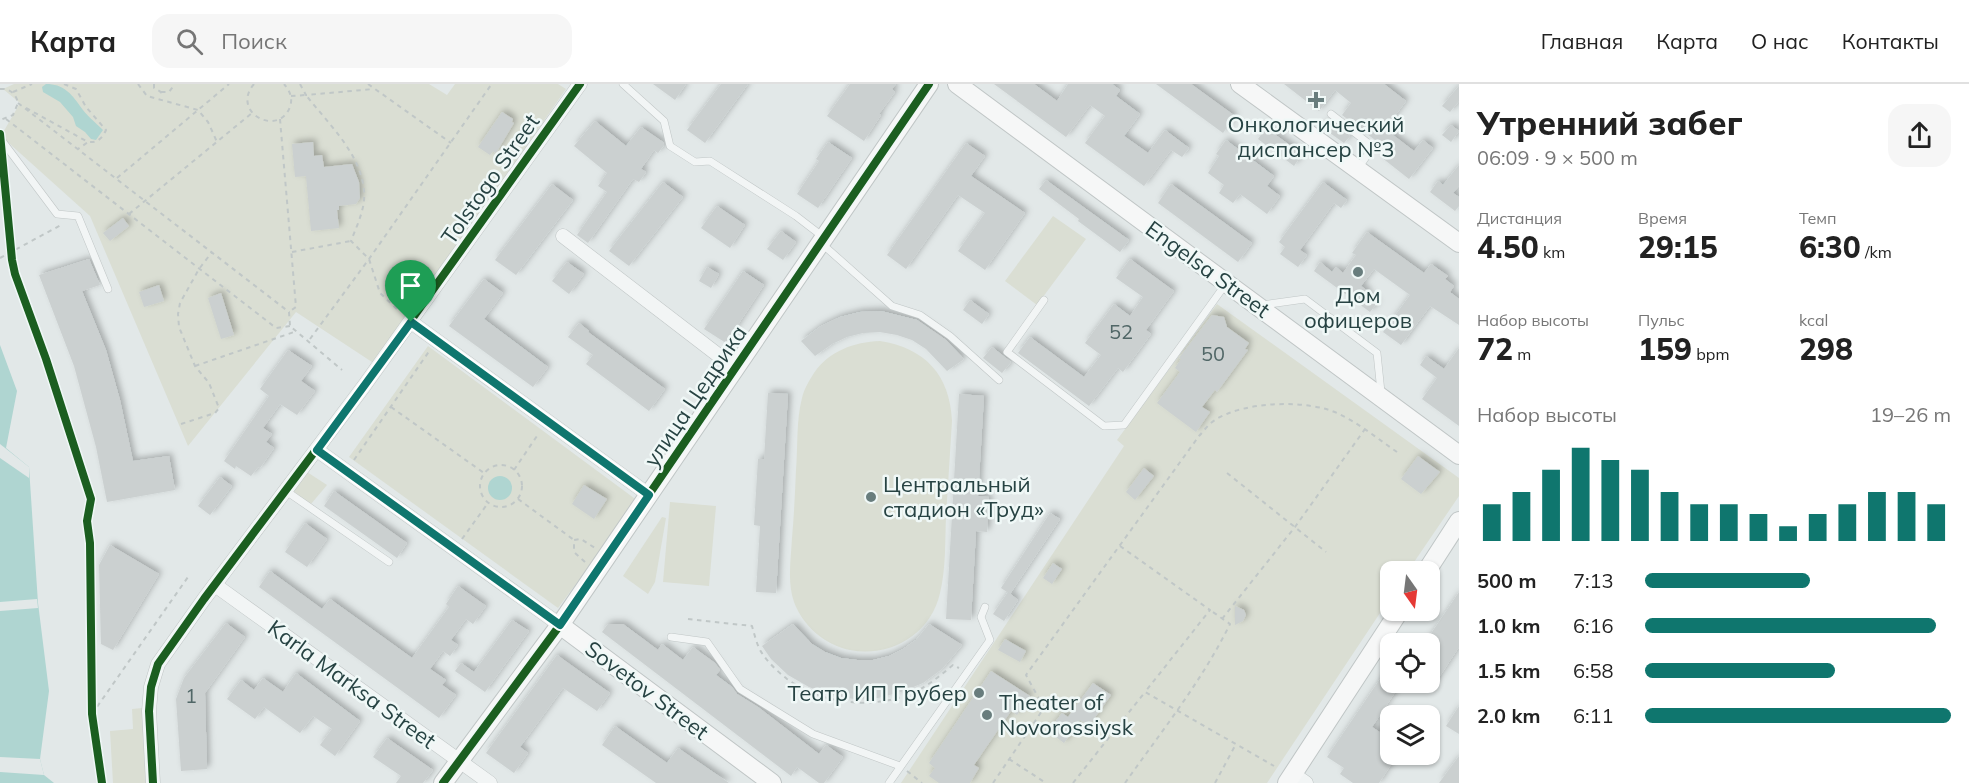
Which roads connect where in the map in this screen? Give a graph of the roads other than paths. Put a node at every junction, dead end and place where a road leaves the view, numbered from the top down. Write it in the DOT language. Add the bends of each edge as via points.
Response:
graph roads {
  1 [pos="580,84"];
  2 [pos="623,84"];
  3 [pos="929,84"];
  4 [pos="957,84"];
  5 [pos="1240,84"];
  6 [pos="1332,114"];
  7 [pos="1,142"];
  8 [pos="1357,169"];
  9 [pos="563,237"];
  10 [pos="823,240"];
  11 [pos="1459,243"];
  12 [pos="1227,283"];
  13 [pos="108,289"];
  14 [pos="1044,300"];
  15 [pos="1257,305"];
  16 [pos="411,322"];
  17 [pos="735,368"];
  18 [pos="999,380"];
  19 [pos="1382,398"];
  20 [pos="317,450"];
  21 [pos="1459,455"];
  22 [pos="286,491"];
  23 [pos="649,495"];
  24 [pos="1459,521"];
  25 [pos="1433,561"];
  26 [pos="388,562"];
  27 [pos="215,585"];
  28 [pos="985,607"];
  29 [pos="1393,621"];
  30 [pos="560,625"];
  31 [pos="671,637"];
  32 [pos="459,761"];
  33 [pos="900,766"];
  34 [pos="1296,780"];
  35 [pos="153,783"];
  36 [pos="443,783"];
  37 [pos="490,783"];
  38 [pos="772,783"];
  39 [pos="889,783"];
  1 -- 16 [label="street, Tolstogo Street"];
  2 -- 10 [label="lane" via="664,121 670,146 695,162 710,161 796,216"];
  3 -- 10 [label="street, улица Цедрика"];
  4 -- 12 [label="street, Engelsa Street"];
  5 -- 8 [label="street"];
  6 -- 8 [label="lane" via="1373,147"];
  7 -- 13 [label="lane" via="57,214 78,216"];
  8 -- 11 [label="street"];
  9 -- 17 [label="street"];
  10 -- 17 [label="street, улица Цедрика"];
  10 -- 18 [label="lane" via="892,306 920,315"];
  12 -- 14 [label="lane" via="1124,425 1104,426 1007,352"];
  12 -- 15 [label="street, Engelsa Street"];
  15 -- 19 [label="street, Engelsa Street"];
  15 -- 19 [label="lane" via="1305,299 1377,353"];
  16 -- 20 [label="street, Tolstogo Street"];
  16 -- 23 [label="street"];
  17 -- 23 [label="street, улица Цедрика"];
  19 -- 21 [label="street, Engelsa Street"];
  20 -- 22 [label="street, Tolstogo Street"];
  20 -- 30 [label="street, Sovetov Street"];
  22 -- 26 [label="lane"];
  22 -- 27 [label="street, Tolstogo Street"];
  23 -- 30 [label="street, улица Цедрика"];
  24 -- 25 [label="street"];
  27 -- 32 [label="street, Karla Marksa Street"];
  27 -- 35 [label="street, Tolstogo Street" via="158,664 149,711"];
  28 -- 33 [label="lane" via="981,617 990,640"];
  29 -- 34 [label="street"];
  30 -- 32 [label="street, улица Цедрика"];
  30 -- 38 [label="street, Sovetov Street"];
  31 -- 33 [label="lane" via="706,642 740,689 813,734"];
  32 -- 36 [label="street, улица Цедрика"];
  32 -- 37 [label="street, Karla Marksa Street"];
  33 -- 39 [label="lane"];
}
